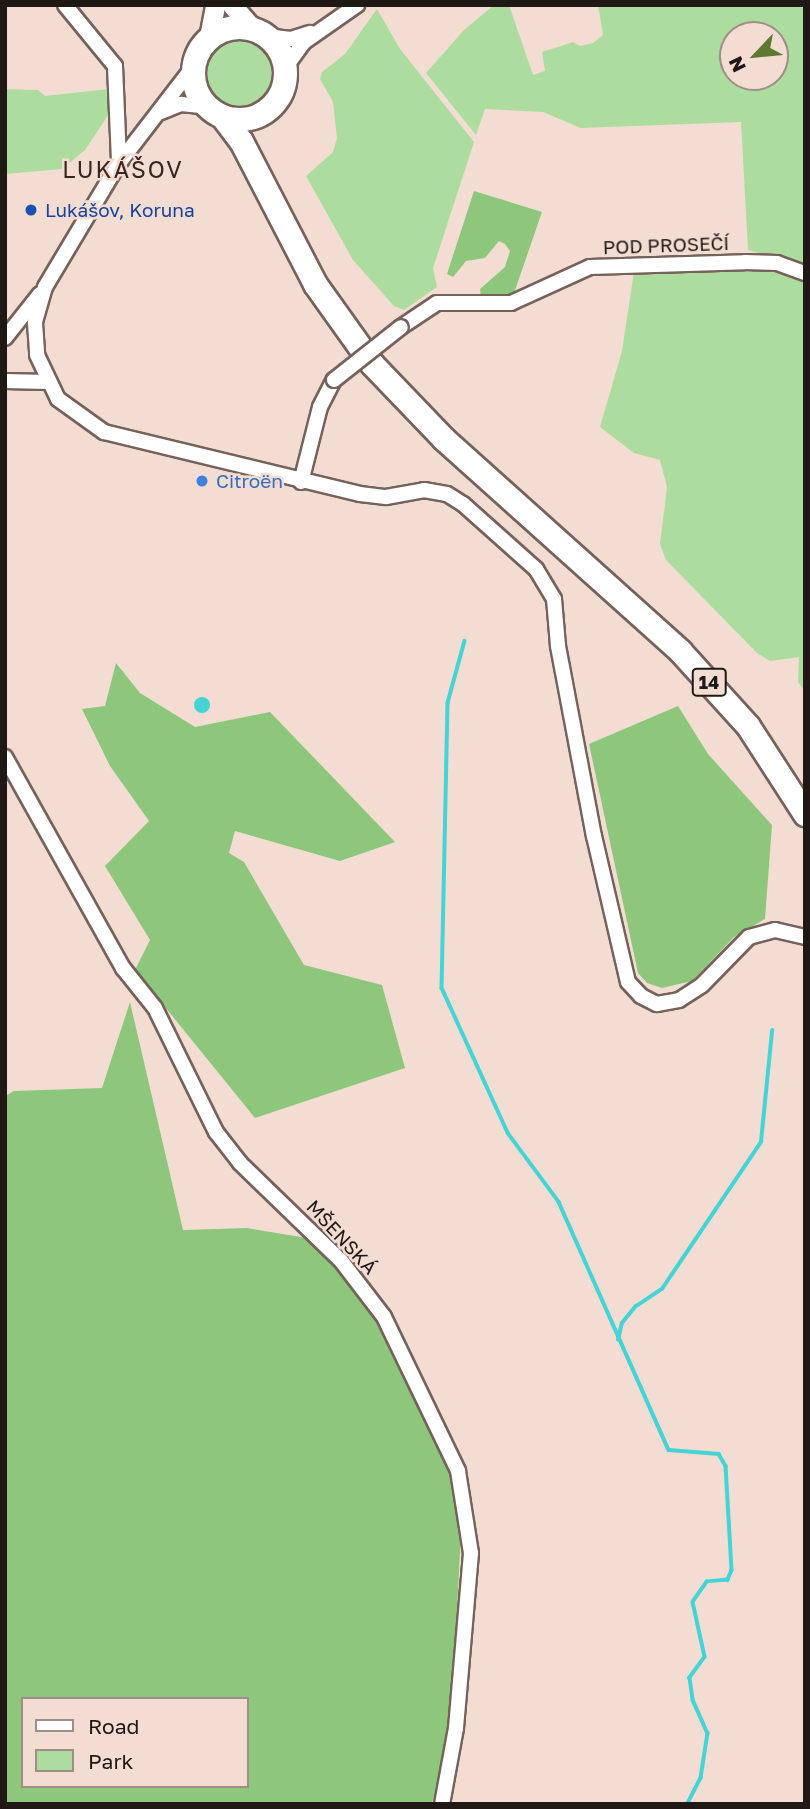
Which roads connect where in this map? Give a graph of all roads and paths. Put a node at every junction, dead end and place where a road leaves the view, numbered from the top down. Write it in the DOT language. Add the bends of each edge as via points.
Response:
graph roads {
  1 [pos="65,5"];
  2 [pos="215,5"];
  3 [pos="232,5"];
  4 [pos="357,5"];
  5 [pos="325,28"];
  6 [pos="260,32"];
  7 [pos="209,37"];
  8 [pos="193,67"];
  9 [pos="285,68"];
  10 [pos="215,111"];
  11 [pos="264,111"];
  12 [pos="157,114"];
  13 [pos="119,163"];
  14 [pos="273,203"];
  15 [pos="805,273"];
  16 [pos="45,287"];
  17 [pos="5,338"];
  18 [pos="5,381"];
  19 [pos="48,382"];
  20 [pos="301,482"];
  21 [pos="5,757"];
  22 [pos="805,814"];
  23 [pos="805,937"];
  24 [pos="442,1804"];
  1 -- 13 [label="street" via="115,65"];
  2 -- 7 [label="street"];
  3 -- 6 [label="street"];
  4 -- 5 [label="street"];
  5 -- 6 [label="street" via="291,39"];
  5 -- 9 [label="street" via="299,47"];
  6 -- 7 [label="main road" via="230,28"];
  6 -- 9 [label="main road" via="279,50"];
  7 -- 8 [label="main road"];
  8 -- 10 [label="main road, 14" via="196,89"];
  8 -- 12 [label="street"];
  9 -- 11 [label="main road, 14" via="281,93"];
  10 -- 11 [label="main road" via="244,119"];
  10 -- 12 [label="street" via="181,104"];
  10 -- 14 [label="main road, 14" via="237,133"];
  11 -- 14 [label="main road, 14" via="257,147"];
  12 -- 13 [label="street"];
  13 -- 16 [label="street"];
  14 -- 22 [label="main road, 14" via="314,284 388,383 704,677 748,726"];
  15 -- 20 [label="street, POD PROSEČÍ, bridge" via="776,263 745,262 590,267 511,303 437,303 334,380 320,407"];
  16 -- 17 [label="street"];
  16 -- 19 [label="street" via="35,337"];
  18 -- 19 [label="street"];
  19 -- 20 [label="street" via="69,411 104,432"];
  20 -- 23 [label="street" via="386,497 435,491 463,504 549,586 622,964 628,982 641,996 657,1004 679,1000 702,985 740,944 761,932 787,931"];
  21 -- 24 [label="street, MŠENSKÁ" via="122,968 155,1007 216,1132 240,1163 342,1262 384,1317 458,1471 471,1553 455,1739"];
}
